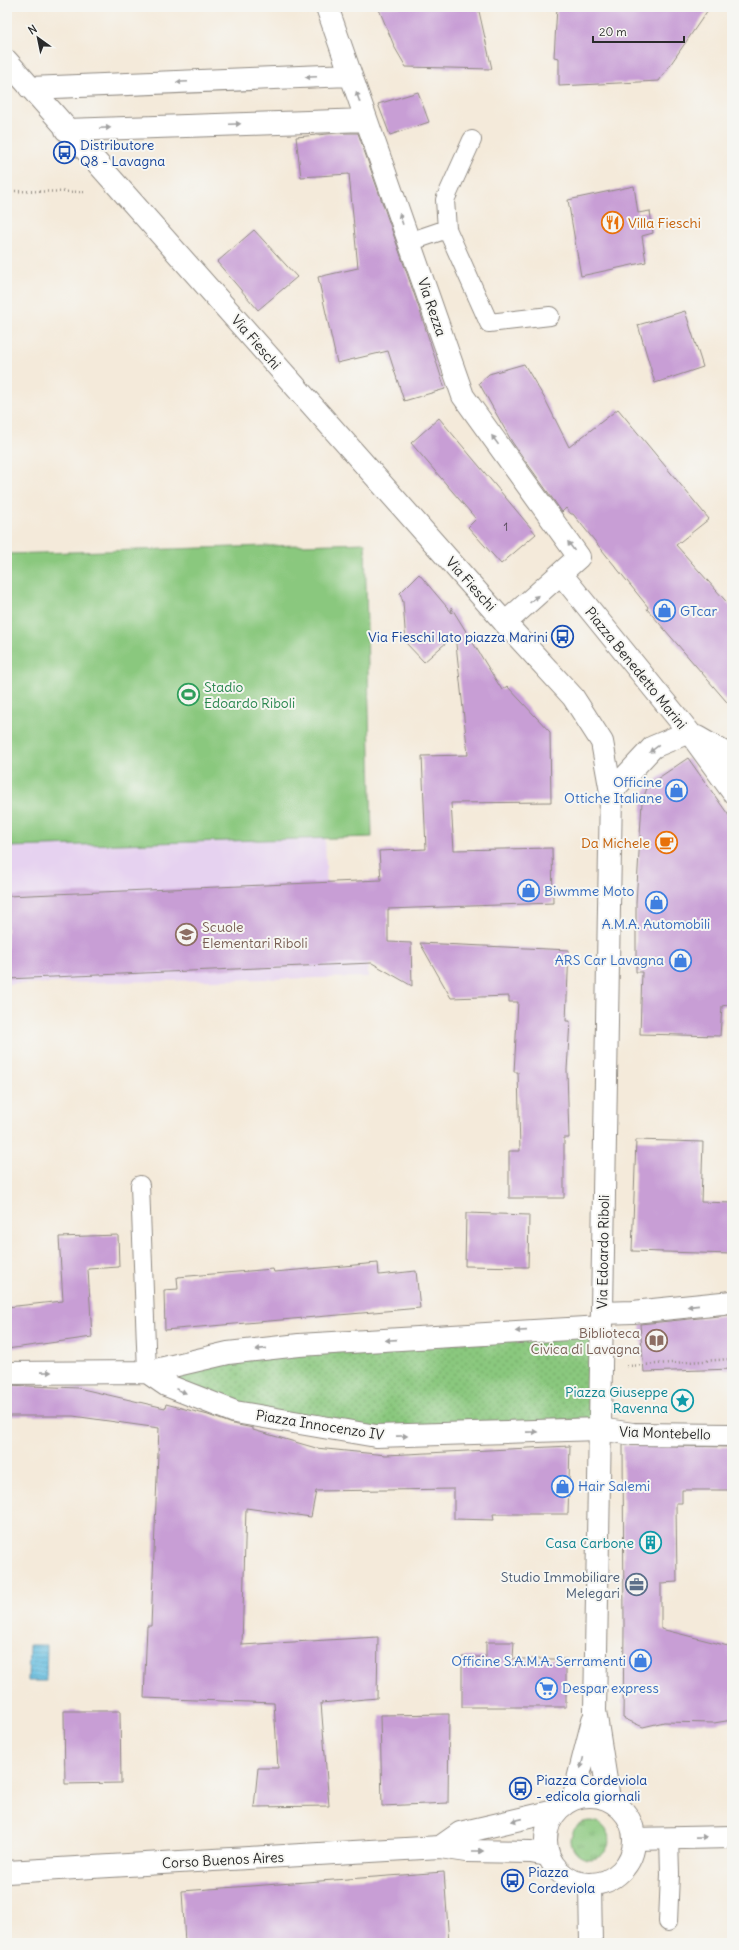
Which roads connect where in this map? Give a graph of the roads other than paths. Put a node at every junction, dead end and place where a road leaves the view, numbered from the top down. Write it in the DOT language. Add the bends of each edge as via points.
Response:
graph roads {
  1 [pos="327,7"];
  2 [pos="7,61"];
  3 [pos="350,75"];
  4 [pos="30,88"];
  5 [pos="366,120"];
  6 [pos="66,130"];
  7 [pos="472,140"];
  8 [pos="447,229"];
  9 [pos="409,242"];
  10 [pos="550,316"];
  11 [pos="561,574"];
  12 [pos="505,623"];
  13 [pos="689,732"];
  14 [pos="732,757"];
  15 [pos="732,791"];
  16 [pos="611,792"];
  17 [pos="140,1185"];
  18 [pos="732,1302"];
  19 [pos="602,1320"];
  20 [pos="147,1372"];
  21 [pos="7,1373"];
  22 [pos="599,1429"];
  23 [pos="732,1435"];
  24 [pos="595,1711"];
  25 [pos="573,1799"];
  26 [pos="609,1800"];
  27 [pos="555,1811"];
  28 [pos="669,1837"];
  29 [pos="732,1837"];
  30 [pos="634,1839"];
  31 [pos="440,1847"];
  32 [pos="547,1855"];
  33 [pos="7,1872"];
  34 [pos="590,1885"];
  35 [pos="668,1922"];
  36 [pos="591,1943"];
  1 -- 3 [label="street, Via Rezza"];
  2 -- 4 [label="street, Via Fieschi"];
  3 -- 4 [label="street, one-way"];
  5 -- 3 [label="street, Via Rezza, one-way"];
  4 -- 6 [label="street, Via Fieschi"];
  6 -- 5 [label="street, one-way"];
  9 -- 5 [label="street, Via Rezza, one-way"];
  6 -- 12 [label="street, Via Fieschi" via="125,193"];
  7 -- 8 [label="lane" via="445,200"];
  8 -- 9 [label="lane"];
  8 -- 10 [label="lane" via="489,323"];
  11 -- 9 [label="street, Via Rezza, one-way" via="579,557 463,396"];
  12 -- 11 [label="street, one-way"];
  11 -- 13 [label="street, Piazza Benedetto Marini"];
  12 -- 16 [label="street" via="573,697 602,742"];
  13 -- 14 [label="street"];
  13 -- 15 [label="street"];
  13 -- 16 [label="street, Piazza Benedetto Marini, one-way" via="653,747"];
  16 -- 19 [label="street, Via Edoardo Riboli"];
  17 -- 20 [label="lane"];
  18 -- 19 [label="street, one-way"];
  19 -- 20 [label="street, one-way" via="228,1353"];
  19 -- 22 [label="street, Via Edoardo Riboli"];
  21 -- 20 [label="street, one-way"];
  20 -- 22 [label="street, Piazza Innocenzo IV, one-way" via="166,1385 234,1412 376,1436"];
  22 -- 23 [label="street, Via Montebello" via="633,1434"];
  22 -- 24 [label="street, Via Edoardo Riboli"];
  24 -- 25 [label="street, Via Edoardo Riboli, one-way"];
  24 -- 26 [label="street, Via Edoardo Riboli"];
  25 -- 26 [label="street" via="594,1795"];
  25 -- 27 [label="street"];
  26 -- 30 [label="street" via="622,1809 628,1818"];
  27 -- 31 [label="street, one-way" via="460,1833"];
  27 -- 32 [label="street" via="548,1822 544,1838"];
  28 -- 29 [label="street, one-way"];
  28 -- 30 [label="street"];
  28 -- 35 [label="lane"];
  30 -- 34 [label="street" via="631,1856 622,1871 607,1882"];
  31 -- 32 [label="street, Corso Buenos Aires, one-way"];
  31 -- 33 [label="street, Corso Buenos Aires"];
  32 -- 34 [label="street" via="558,1872 573,1882"];
  34 -- 36 [label="street"];
}
